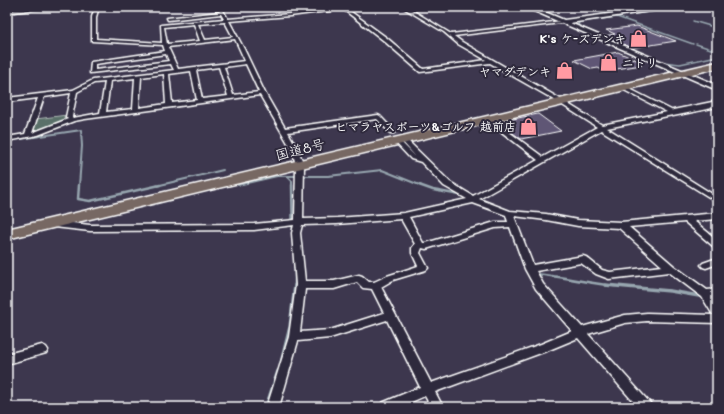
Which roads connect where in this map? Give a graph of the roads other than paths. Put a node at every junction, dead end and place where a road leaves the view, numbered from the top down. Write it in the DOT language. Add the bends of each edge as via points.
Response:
graph roads {
  1 [pos="22,7"];
  2 [pos="51,7"];
  3 [pos="98,7"];
  4 [pos="219,7"];
  5 [pos="354,7"];
  6 [pos="404,7"];
  7 [pos="528,7"];
  8 [pos="673,7"];
  9 [pos="15,8"];
  10 [pos="37,8"];
  11 [pos="343,8"];
  12 [pos="7,12"];
  13 [pos="222,13"];
  14 [pos="168,19"];
  15 [pos="225,20"];
  16 [pos="562,22"];
  17 [pos="196,23"];
  18 [pos="450,35"];
  19 [pos="236,38"];
  20 [pos="203,42"];
  21 [pos="164,45"];
  22 [pos="168,52"];
  23 [pos="717,60"];
  24 [pos="492,61"];
  25 [pos="172,62"];
  26 [pos="248,62"];
  27 [pos="717,64"];
  28 [pos="221,66"];
  29 [pos="193,69"];
  30 [pos="678,71"];
  31 [pos="177,72"];
  32 [pos="166,73"];
  33 [pos="138,77"];
  34 [pos="108,80"];
  35 [pos="622,87"];
  36 [pos="717,88"];
  37 [pos="74,91"];
  38 [pos="262,94"];
  39 [pos="40,96"];
  40 [pos="231,97"];
  41 [pos="7,100"];
  42 [pos="558,100"];
  43 [pos="200,101"];
  44 [pos="717,104"];
  45 [pos="169,105"];
  46 [pos="136,110"];
  47 [pos="673,113"];
  48 [pos="103,115"];
  49 [pos="488,119"];
  50 [pos="72,120"];
  51 [pos="601,127"];
  52 [pos="285,130"];
  53 [pos="28,136"];
  54 [pos="7,139"];
  55 [pos="400,139"];
  56 [pos="543,160"];
  57 [pos="300,161"];
  58 [pos="474,200"];
  59 [pos="717,200"];
  60 [pos="510,213"];
  61 [pos="404,216"];
  62 [pos="717,216"];
  63 [pos="688,220"];
  64 [pos="298,222"];
  65 [pos="52,224"];
  66 [pos="512,224"];
  67 [pos="621,225"];
  68 [pos="7,228"];
  69 [pos="7,234"];
  70 [pos="420,244"];
  71 [pos="717,245"];
  72 [pos="717,261"];
  73 [pos="706,265"];
  74 [pos="671,268"];
  75 [pos="530,269"];
  76 [pos="301,285"];
  77 [pos="375,286"];
  78 [pos="717,293"];
  79 [pos="705,294"];
  80 [pos="717,312"];
  81 [pos="391,315"];
  82 [pos="717,319"];
  83 [pos="581,332"];
  84 [pos="294,337"];
  85 [pos="42,350"];
  86 [pos="7,359"];
  87 [pos="428,389"];
  88 [pos="273,407"];
  89 [pos="386,407"];
  90 [pos="437,407"];
  91 [pos="646,407"];
  1 -- 9 [label="street"];
  2 -- 10 [label="street"];
  3 -- 21 [label="street" via="94,17 94,40"];
  4 -- 13 [label="street"];
  5 -- 11 [label="street"];
  6 -- 18 [label="street"];
  7 -- 16 [label="street"];
  8 -- 16 [label="street"];
  10 -- 12 [label="street"];
  11 -- 15 [label="street"];
  11 -- 24 [label="street" via="422,71"];
  13 -- 14 [label="street"];
  13 -- 15 [label="street"];
  15 -- 17 [label="street"];
  15 -- 19 [label="street"];
  16 -- 18 [label="street"];
  16 -- 30 [label="street"];
  17 -- 20 [label="street"];
  17 -- 21 [label="street" via="162,26"];
  18 -- 24 [label="street"];
  19 -- 20 [label="street"];
  19 -- 26 [label="street"];
  20 -- 21 [label="street"];
  21 -- 22 [label="street"];
  22 -- 25 [label="street"];
  22 -- 25 [label="street" via="93,63 92,72"];
  23 -- 30 [label="highway, 国道8号"];
  24 -- 42 [label="street"];
  25 -- 31 [label="street"];
  26 -- 28 [label="street"];
  26 -- 38 [label="street"];
  27 -- 30 [label="highway, 国道8号"];
  28 -- 29 [label="street"];
  28 -- 40 [label="street"];
  29 -- 31 [label="street"];
  29 -- 43 [label="street"];
  30 -- 35 [label="highway, 国道8号"];
  30 -- 36 [label="street"];
  30 -- 42 [label="highway, 国道8号"];
  31 -- 32 [label="street"];
  32 -- 33 [label="street"];
  32 -- 45 [label="street"];
  33 -- 34 [label="street"];
  33 -- 46 [label="street"];
  34 -- 37 [label="street" via="94,82"];
  34 -- 48 [label="street"];
  35 -- 42 [label="highway, 国道8号"];
  35 -- 47 [label="street"];
  37 -- 39 [label="street"];
  37 -- 50 [label="street" via="69,117"];
  38 -- 40 [label="street"];
  38 -- 52 [label="street"];
  39 -- 41 [label="street"];
  39 -- 53 [label="street"];
  40 -- 43 [label="street"];
  42 -- 49 [label="highway, 国道8号"];
  42 -- 51 [label="street"];
  42 -- 57 [label="highway, 国道8号"];
  43 -- 45 [label="street"];
  44 -- 47 [label="street"];
  45 -- 46 [label="street"];
  46 -- 48 [label="street"];
  47 -- 51 [label="street"];
  48 -- 50 [label="street"];
  49 -- 55 [label="highway, 国道8号"];
  49 -- 56 [label="street"];
  50 -- 53 [label="street"];
  51 -- 56 [label="street"];
  51 -- 59 [label="street"];
  52 -- 55 [label="street" via="378,117"];
  52 -- 57 [label="street"];
  53 -- 54 [label="street"];
  55 -- 57 [label="highway, 国道8号"];
  55 -- 58 [label="street" via="447,184"];
  56 -- 58 [label="street"];
  57 -- 64 [label="street"];
  57 -- 65 [label="highway, 国道8号"];
  57 -- 68 [label="highway, 国道8号"];
  58 -- 60 [label="street"];
  58 -- 61 [label="street"];
  60 -- 66 [label="street"];
  60 -- 67 [label="street" via="578,223"];
  61 -- 64 [label="street"];
  61 -- 70 [label="street"];
  62 -- 63 [label="street"];
  63 -- 67 [label="street"];
  63 -- 71 [label="street"];
  64 -- 65 [label="street" via="254,227 136,228 90,228"];
  64 -- 76 [label="street" via="296,233"];
  65 -- 69 [label="highway, 国道8号"];
  66 -- 70 [label="street" via="496,225 426,246"];
  66 -- 75 [label="street"];
  67 -- 74 [label="street"];
  70 -- 77 [label="street" via="416,248 416,253 423,268 390,278"];
  72 -- 73 [label="street"];
  74 -- 75 [label="street" via="609,276 599,272 583,259"];
  74 -- 79 [label="street"];
  75 -- 83 [label="street" via="539,286"];
  76 -- 77 [label="street" via="334,285 359,278 366,285"];
  76 -- 84 [label="street"];
  77 -- 81 [label="street"];
  78 -- 79 [label="street"];
  79 -- 80 [label="street"];
  81 -- 84 [label="street" via="330,334"];
  81 -- 87 [label="street"];
  82 -- 83 [label="street" via="637,317"];
  83 -- 87 [label="street"];
  83 -- 91 [label="street"];
  84 -- 88 [label="street"];
  85 -- 86 [label="street"];
  87 -- 89 [label="street"];
  87 -- 90 [label="street"];
}
